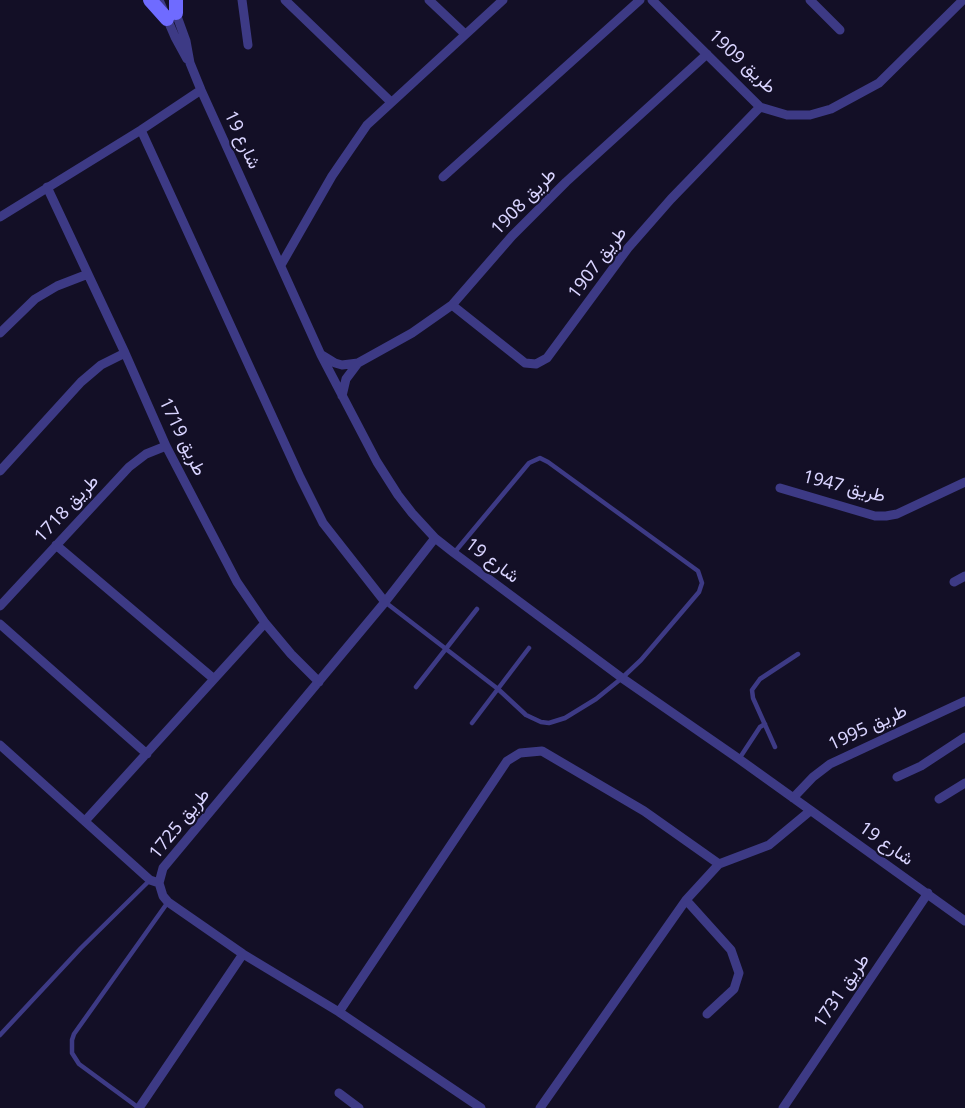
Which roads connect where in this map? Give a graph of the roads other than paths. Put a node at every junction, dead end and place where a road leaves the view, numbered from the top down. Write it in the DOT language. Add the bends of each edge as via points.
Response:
graph roads {
  1 [pos="150,0"];
  2 [pos="159,0"];
  3 [pos="242,0"];
  4 [pos="285,0"];
  5 [pos="429,0"];
  6 [pos="503,0"];
  7 [pos="640,0"];
  8 [pos="652,0"];
  9 [pos="810,0"];
  10 [pos="963,0"];
  11 [pos="173,8"];
  12 [pos="840,30"];
  13 [pos="465,34"];
  14 [pos="248,45"];
  15 [pos="707,54"];
  16 [pos="201,90"];
  17 [pos="391,102"];
  18 [pos="760,107"];
  19 [pos="141,130"];
  20 [pos="443,177"];
  21 [pos="47,187"];
  22 [pos="0,204"];
  23 [pos="3,215"];
  24 [pos="281,265"];
  25 [pos="88,274"];
  26 [pos="452,305"];
  27 [pos="0,333"];
  28 [pos="125,353"];
  29 [pos="321,355"];
  30 [pos="358,363"];
  31 [pos="342,397"];
  32 [pos="166,446"];
  33 [pos="0,471"];
  34 [pos="965,482"];
  35 [pos="780,488"];
  36 [pos="435,538"];
  37 [pos="57,545"];
  38 [pos="454,553"];
  39 [pos="965,576"];
  40 [pos="954,582"];
  41 [pos="385,602"];
  42 [pos="0,606"];
  43 [pos="477,609"];
  44 [pos="265,622"];
  45 [pos="0,624"];
  46 [pos="529,648"];
  47 [pos="446,649"];
  48 [pos="798,654"];
  49 [pos="622,678"];
  50 [pos="214,679"];
  51 [pos="319,682"];
  52 [pos="416,687"];
  53 [pos="498,689"];
  54 [pos="965,701"];
  55 [pos="472,723"];
  56 [pos="765,724"];
  57 [pos="965,737"];
  58 [pos="0,745"];
  59 [pos="775,747"];
  60 [pos="147,754"];
  61 [pos="739,759"];
  62 [pos="897,777"];
  63 [pos="965,783"];
  64 [pos="793,798"];
  65 [pos="939,799"];
  66 [pos="810,811"];
  67 [pos="86,821"];
  68 [pos="719,864"];
  69 [pos="155,881"];
  70 [pos="928,893"];
  71 [pos="686,900"];
  72 [pos="168,902"];
  73 [pos="965,921"];
  74 [pos="243,954"];
  75 [pos="339,1012"];
  76 [pos="707,1014"];
  77 [pos="0,1035"];
  78 [pos="339,1093"];
  79 [pos="468,1104"];
  80 [pos="139,1108"];
  81 [pos="359,1108"];
  82 [pos="481,1108"];
  83 [pos="540,1108"];
  84 [pos="783,1108"];
  1 -- 11 [label="street"];
  2 -- 11 [label="street, شارع 19"];
  3 -- 14 [label="street"];
  4 -- 17 [label="street"];
  5 -- 13 [label="street"];
  6 -- 13 [label="street"];
  7 -- 20 [label="street"];
  8 -- 15 [label="street, طريق 1909"];
  9 -- 12 [label="street"];
  10 -- 18 [label="street, طريق 1909" via="879,83 853,98 810,115 787,115"];
  11 -- 16 [label="street, شارع 19" via="178,44"];
  13 -- 17 [label="street"];
  15 -- 18 [label="street, طريق 1909"];
  15 -- 26 [label="street, طريق 1908" via="566,182"];
  16 -- 19 [label="street"];
  16 -- 24 [label="street, شارع 19"];
  17 -- 24 [label="street" via="351,146"];
  18 -- 26 [label="street, طريق 1907" via="628,248 547,358 525,363"];
  19 -- 21 [label="street"];
  19 -- 41 [label="street" via="323,523"];
  21 -- 23 [label="street"];
  21 -- 25 [label="street, طريق 1719"];
  22 -- 23 [label="street"];
  24 -- 29 [label="street, شارع 19"];
  25 -- 27 [label="street" via="35,299"];
  25 -- 28 [label="street, طريق 1719"];
  26 -- 30 [label="street, طريق 1908"];
  28 -- 32 [label="street, طريق 1719"];
  28 -- 33 [label="street" via="101,365 81,382"];
  29 -- 30 [label="street" via="335,363"];
  29 -- 31 [label="street, شارع 19"];
  30 -- 31 [label="street" via="346,378"];
  31 -- 36 [label="street, شارع 19" via="398,495"];
  32 -- 37 [label="street, طريق 1718" via="129,466"];
  32 -- 44 [label="street, طريق 1719" via="237,582"];
  34 -- 35 [label="street, طريق 1947" via="886,516"];
  36 -- 38 [label="street, شارع 19"];
  36 -- 41 [label="street, طريق 1725"];
  37 -- 42 [label="street, طريق 1718"];
  37 -- 50 [label="street"];
  38 -- 49 [label="street, شارع 19"];
  38 -- 49 [label="lane" via="529,463 540,458 698,571 702,579 699,592"];
  39 -- 40 [label="street"];
  41 -- 47 [label="lane"];
  41 -- 51 [label="street, طريق 1725"];
  43 -- 47 [label="lane"];
  44 -- 50 [label="street"];
  44 -- 51 [label="street, طريق 1719"];
  45 -- 60 [label="street"];
  46 -- 53 [label="lane"];
  47 -- 52 [label="lane"];
  47 -- 53 [label="lane"];
  48 -- 56 [label="lane" via="753,686 753,698"];
  49 -- 53 [label="lane" via="596,699 549,723 526,715"];
  49 -- 61 [label="street, شارع 19"];
  50 -- 60 [label="street"];
  51 -- 69 [label="street, طريق 1725"];
  53 -- 55 [label="lane"];
  54 -- 64 [label="street, طريق 1995" via="830,765"];
  56 -- 59 [label="lane"];
  56 -- 61 [label="lane"];
  57 -- 62 [label="street"];
  58 -- 67 [label="street"];
  60 -- 67 [label="street"];
  61 -- 64 [label="street, شارع 19"];
  63 -- 65 [label="street"];
  64 -- 66 [label="street, شارع 19"];
  66 -- 68 [label="street" via="769,845"];
  66 -- 70 [label="street, شارع 19"];
  67 -- 69 [label="street"];
  68 -- 71 [label="street"];
  68 -- 75 [label="street" via="644,811 542,751 520,753 507,762"];
  69 -- 72 [label="street, طريق 1725"];
  69 -- 77 [label="lane" via="81,948"];
  70 -- 73 [label="street, شارع 19"];
  70 -- 84 [label="street, طريق 1731"];
  71 -- 76 [label="street" via="731,950 739,973 734,989"];
  71 -- 83 [label="street"];
  72 -- 74 [label="street, طريق 1725"];
  72 -- 80 [label="lane" via="72,1040 72,1053 79,1064"];
  74 -- 75 [label="street, طريق 1725"];
  74 -- 80 [label="street"];
  75 -- 79 [label="street, طريق 1725"];
  78 -- 81 [label="street"];
  79 -- 82 [label="street, طريق 1725"];
}
